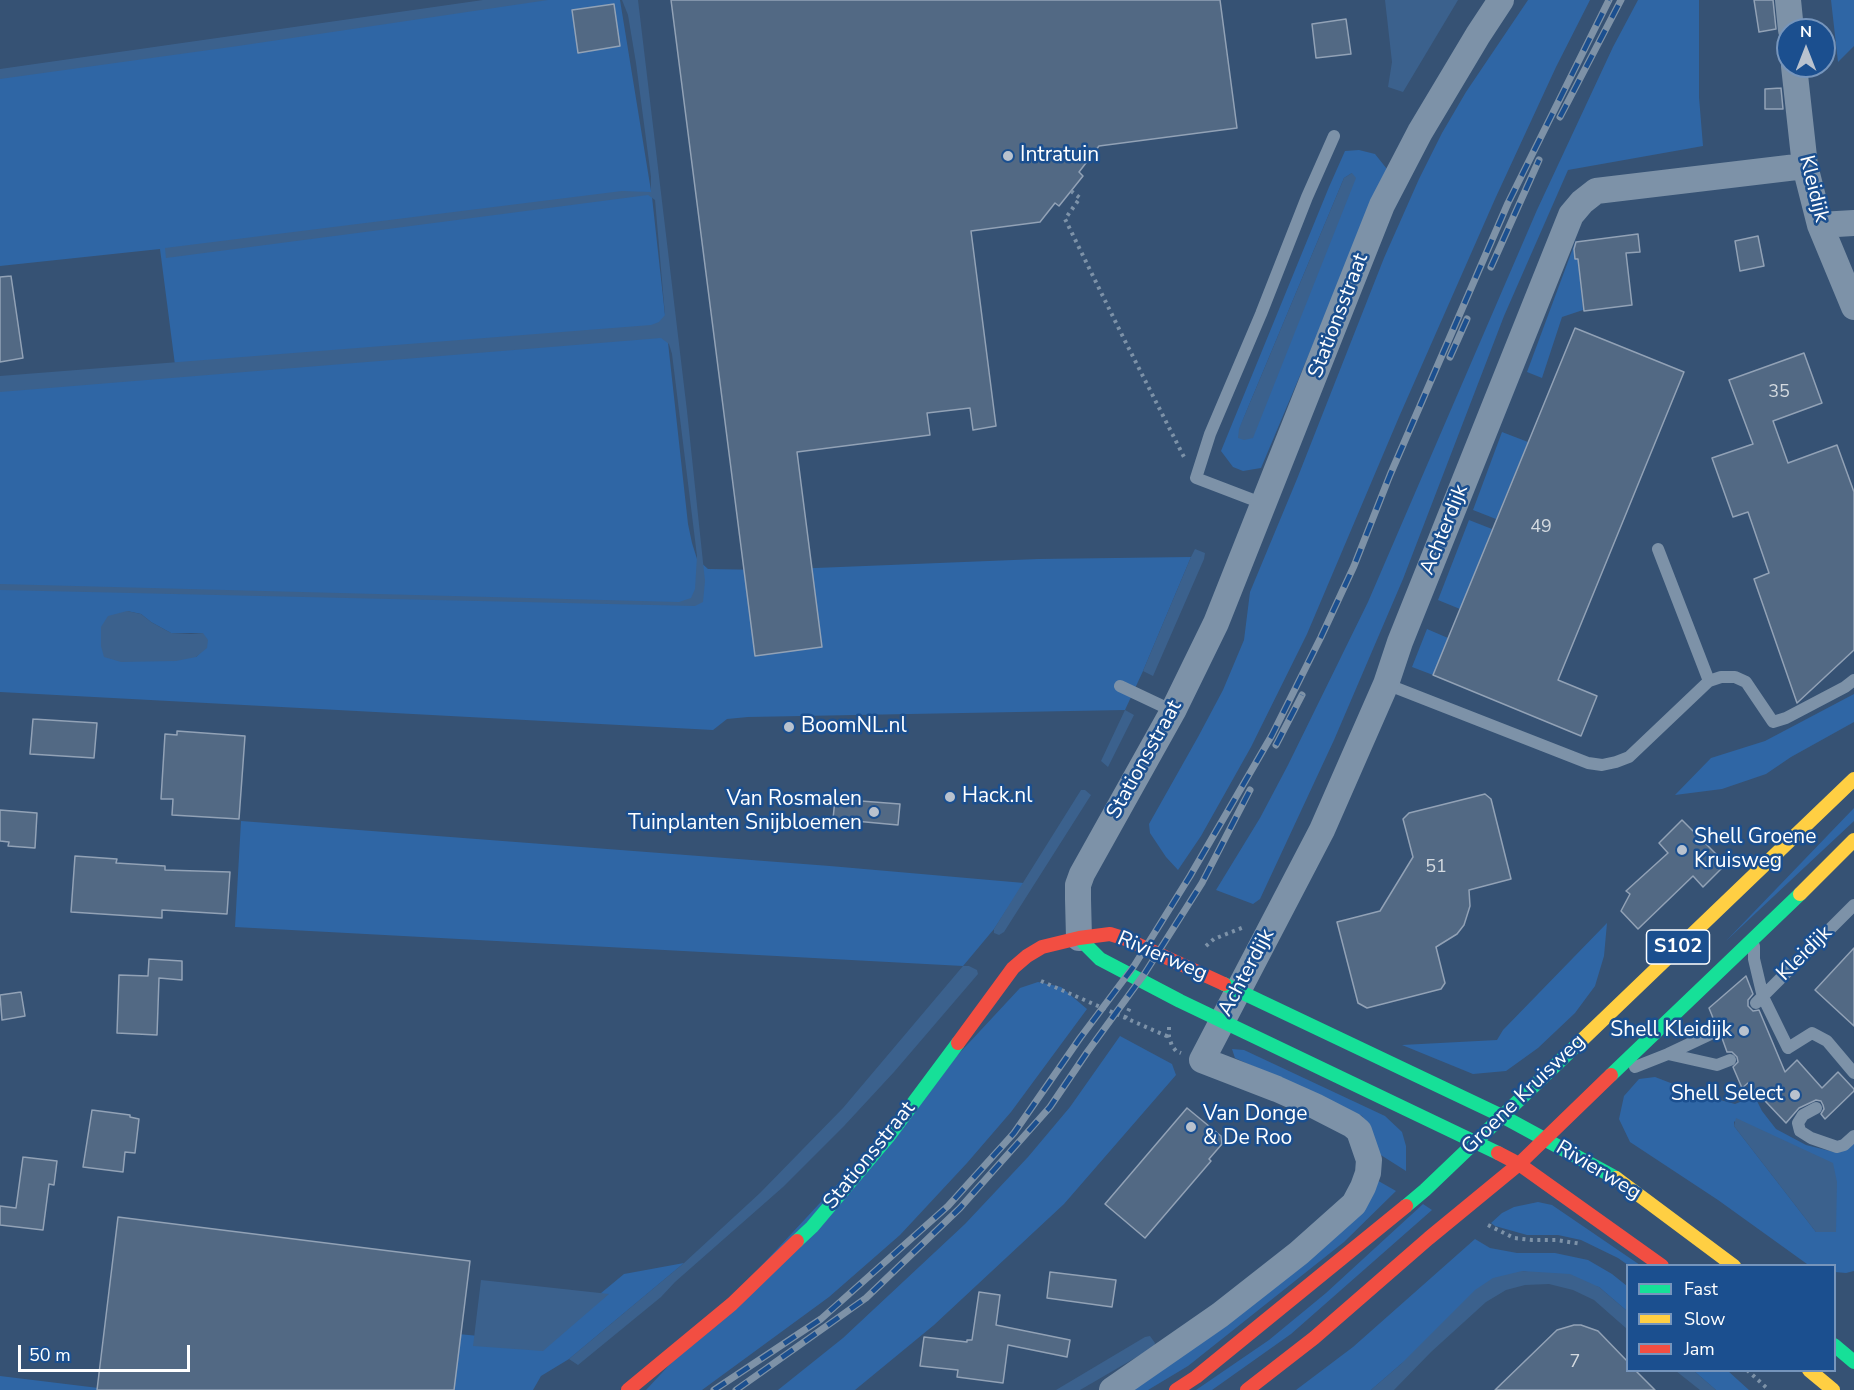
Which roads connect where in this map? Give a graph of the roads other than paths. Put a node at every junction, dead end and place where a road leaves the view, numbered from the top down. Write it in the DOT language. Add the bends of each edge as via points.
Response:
graph roads {
  1 [pos="1501,0"];
  2 [pos="1788,0"];
  3 [pos="1790,18"];
  4 [pos="1795,78"];
  5 [pos="1334,136"];
  6 [pos="1805,166"];
  7 [pos="1854,223"];
  8 [pos="1820,225"];
  9 [pos="1854,307"];
  10 [pos="1264,504"];
  11 [pos="1658,549"];
  12 [pos="1854,680"];
  13 [pos="1708,681"];
  14 [pos="1386,684"];
  15 [pos="1120,686"];
  16 [pos="1173,711"];
  17 [pos="1854,779"];
  18 [pos="1854,840"];
  19 [pos="1854,905"];
  20 [pos="1079,938"];
  21 [pos="1754,939"];
  22 [pos="1238,990"];
  23 [pos="1760,1000"];
  24 [pos="1222,1022"];
  25 [pos="1719,1030"];
  26 [pos="1668,1054"];
  27 [pos="1730,1060"];
  28 [pos="1609,1076"];
  29 [pos="1852,1076"];
  30 [pos="1816,1108"];
  31 [pos="1502,1116"];
  32 [pos="1854,1136"];
  33 [pos="1544,1138"];
  34 [pos="1476,1141"];
  35 [pos="1519,1164"];
  36 [pos="1659,1264"];
  37 [pos="1731,1264"];
  38 [pos="628,1390"];
  39 [pos="1112,1390"];
  40 [pos="1176,1390"];
  41 [pos="1247,1390"];
  1 -- 10 [label="street, Stationsstraat" via="1420,132 1382,205"];
  2 -- 3 [label="street"];
  4 -- 6 [label="street, Kleidijk"];
  5 -- 10 [label="lane" via="1210,434 1196,478"];
  6 -- 8 [label="street, Kleidijk"];
  6 -- 14 [label="street, Achterdijk" via="1596,191 1571,215"];
  7 -- 8 [label="street"];
  8 -- 9 [label="street, Kleidijk"];
  10 -- 16 [label="street, Stationsstraat" via="1216,623"];
  11 -- 13 [label="lane"];
  12 -- 13 [label="lane" via="1773,722 1746,682 1735,677"];
  13 -- 14 [label="lane" via="1629,757 1602,765 1588,763"];
  14 -- 22 [label="street, Achterdijk" via="1322,830"];
  15 -- 16 [label="lane"];
  16 -- 20 [label="street, Stationsstraat" via="1082,874 1078,885"];
  17 -- 31 [label="main road, Groene Kruisweg / S102"];
  18 -- 21 [label="main road, Groene Kruisweg / S102"];
  19 -- 23 [label="lane, Kleidijk"];
  20 -- 22 [label="main road, Rivierweg" via="1110,934 1126,939"];
  20 -- 24 [label="main road, Rivierweg" via="1100,959"];
  20 -- 38 [label="main road, Stationsstraat" via="1042,947 1013,968 888,1137 812,1227 732,1304"];
  21 -- 23 [label="lane"];
  21 -- 28 [label="main road, Groene Kruisweg / S102"];
  22 -- 24 [label="street, Achterdijk"];
  22 -- 31 [label="main road, Rivierweg"];
  23 -- 29 [label="lane" via="1775,1034 1788,1048 1812,1033 1827,1041"];
  24 -- 34 [label="main road, Rivierweg"];
  24 -- 39 [label="street, Achterdijk" via="1202,1060 1277,1089 1352,1125 1359,1131 1369,1160 1368,1173 1354,1204 1299,1254 1220,1316"];
  25 -- 26 [label="lane"];
  26 -- 27 [label="lane" via="1717,1065"];
  26 -- 28 [label="lane"];
  28 -- 33 [label="main road, Groene Kruisweg / S102"];
  30 -- 32 [label="lane" via="1803,1115 1798,1123 1800,1131 1837,1147"];
  31 -- 33 [label="main road, Rivierweg"];
  31 -- 34 [label="main road, Groene Kruisweg / S102"];
  33 -- 35 [label="main road, Groene Kruisweg / S102"];
  33 -- 37 [label="main road, Rivierweg" via="1623,1182"];
  34 -- 35 [label="main road, Rivierweg"];
  34 -- 40 [label="main road, Groene Kruisweg / S102" via="1425,1190"];
  35 -- 36 [label="main road, Rivierweg"];
  35 -- 41 [label="main road, Groene Kruisweg / S102"];
}
